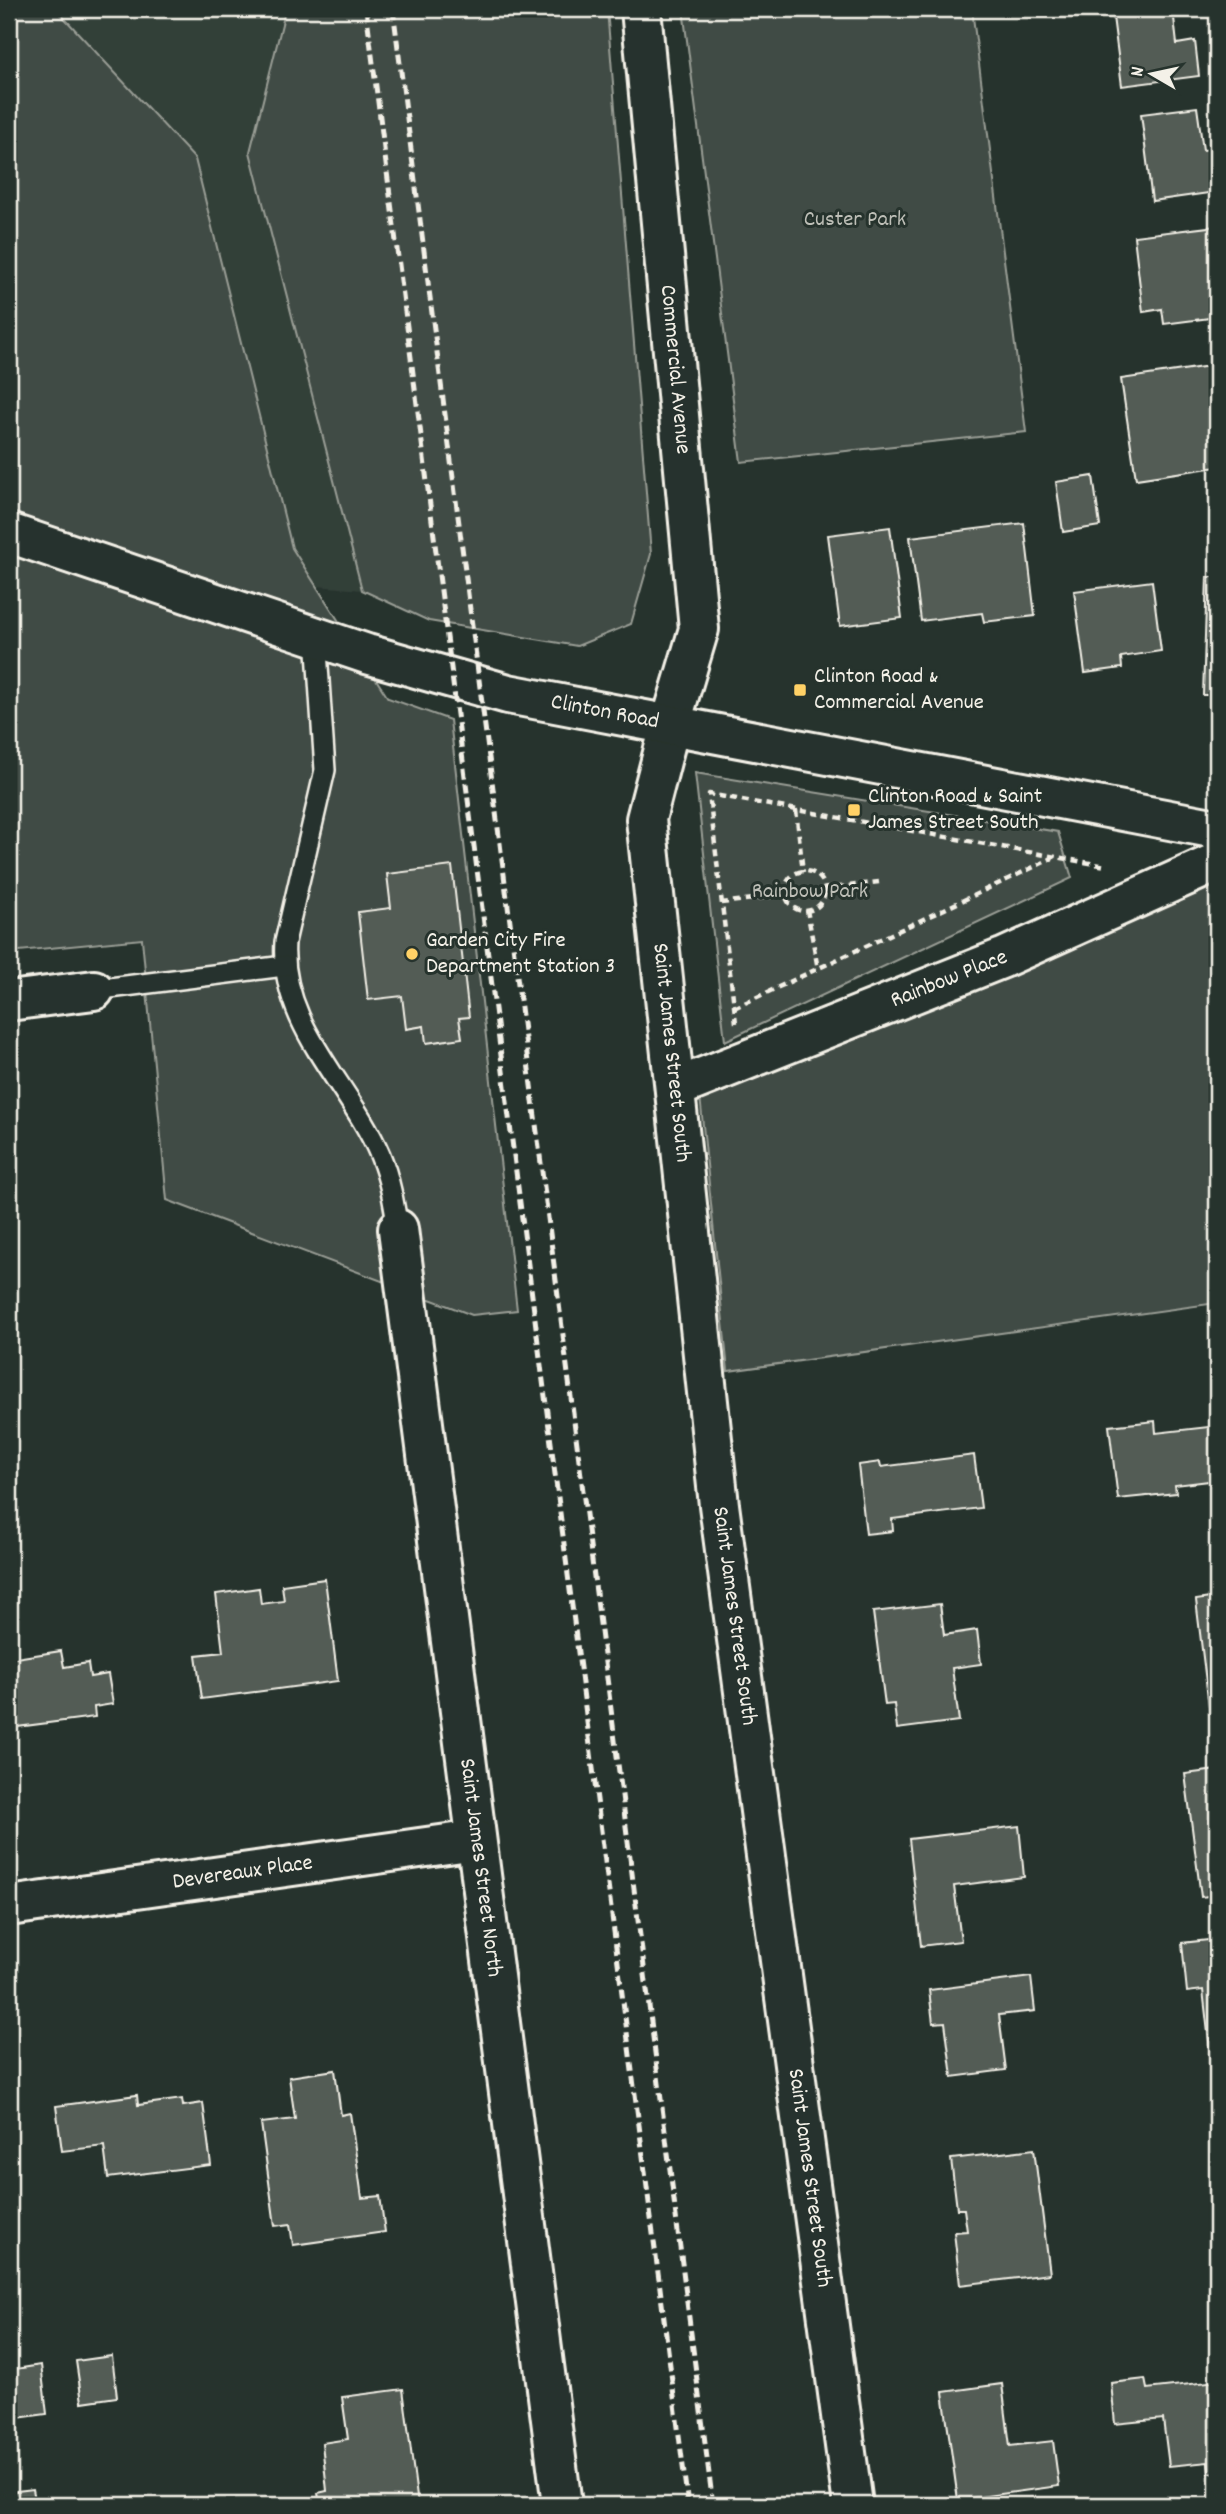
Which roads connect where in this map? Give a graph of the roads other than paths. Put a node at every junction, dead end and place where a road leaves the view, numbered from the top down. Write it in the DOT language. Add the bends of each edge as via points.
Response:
graph roads {
  1 [pos="641,9"];
  2 [pos="9,533"];
  3 [pos="316,636"];
  4 [pos="670,726"];
  5 [pos="1217,829"];
  6 [pos="1217,862"];
  7 [pos="284,967"];
  8 [pos="94,990"];
  9 [pos="9,1001"];
  10 [pos="676,1088"];
  11 [pos="398,1229"];
  12 [pos="476,1840"];
  13 [pos="9,1906"];
  14 [pos="562,2505"];
  15 [pos="853,2505"];
  1 -- 4 [label="street, Commercial Avenue" via="699,629"];
  2 -- 3 [label="street, Clinton Road"];
  3 -- 4 [label="street, Clinton Road" via="508,694"];
  3 -- 7 [label="lane" via="325,770 285,942"];
  4 -- 5 [label="street, Clinton Road"];
  4 -- 10 [label="street, Saint James Street South" via="646,819"];
  6 -- 10 [label="street, Rainbow Place" via="1003,958"];
  7 -- 8 [label="lane"];
  7 -- 11 [label="lane" via="303,1026 380,1155"];
  8 -- 9 [label="street"];
  10 -- 15 [label="street, Saint James Street South" via="719,1505"];
  11 -- 12 [label="street, Saint James Street North"];
  12 -- 13 [label="street, Devereaux Place"];
  12 -- 14 [label="street, Saint James Street North"];
}
